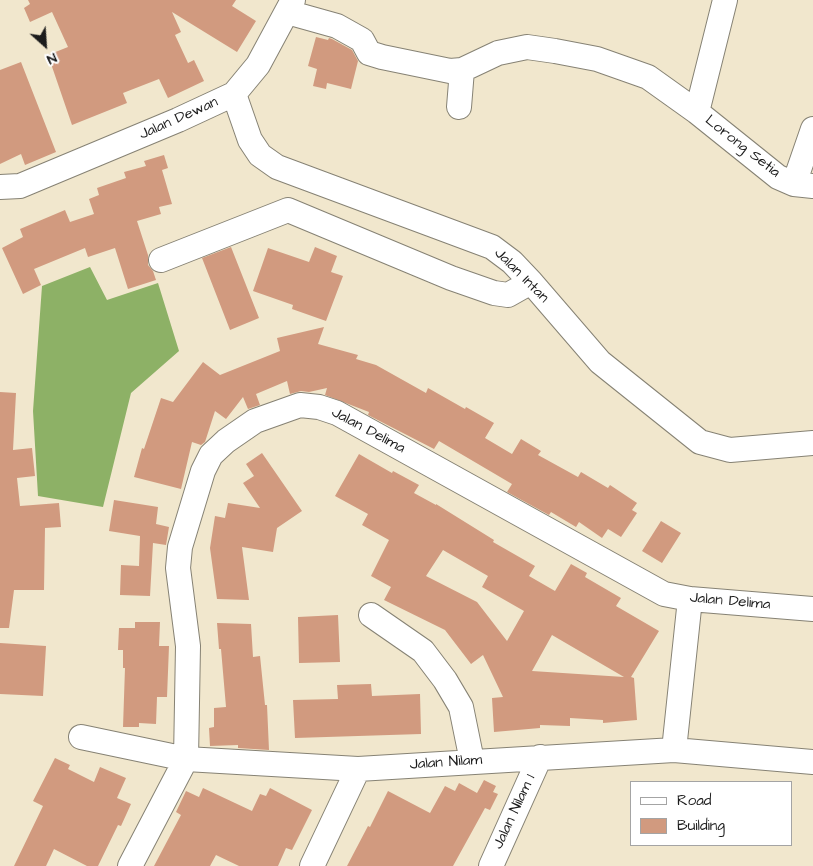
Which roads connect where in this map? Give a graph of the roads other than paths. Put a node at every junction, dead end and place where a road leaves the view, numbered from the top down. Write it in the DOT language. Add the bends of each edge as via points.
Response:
graph roads {
  1 [pos="725,0"];
  2 [pos="290,6"];
  3 [pos="462,70"];
  4 [pos="234,94"];
  5 [pos="459,107"];
  6 [pos="696,112"];
  7 [pos="813,129"];
  8 [pos="301,176"];
  9 [pos="804,185"];
  10 [pos="10,186"];
  11 [pos="288,210"];
  12 [pos="161,260"];
  13 [pos="531,282"];
  14 [pos="813,443"];
  15 [pos="690,600"];
  16 [pos="813,609"];
  17 [pos="372,615"];
  18 [pos="81,737"];
  19 [pos="674,750"];
  20 [pos="540,758"];
  21 [pos="186,759"];
  22 [pos="472,761"];
  23 [pos="813,762"];
  24 [pos="358,769"];
  25 [pos="130,866"];
  26 [pos="312,866"];
  27 [pos="491,866"];
  1 -- 6 [label="street, Lorong Setia"];
  2 -- 3 [label="street" via="362,40 369,53 450,71"];
  2 -- 4 [label="street, Jalan Dewan" via="258,65"];
  3 -- 5 [label="street"];
  3 -- 6 [label="street" via="498,53 526,47 555,51 597,59 648,78"];
  4 -- 8 [label="street, Jalan Intan" via="250,140 260,155 277,167"];
  4 -- 10 [label="street, Jalan Dewan" via="178,120"];
  6 -- 9 [label="street, Lorong Setia" via="778,177"];
  7 -- 9 [label="street"];
  8 -- 11 [label="street"];
  8 -- 13 [label="street, Jalan Intan" via="492,247"];
  11 -- 12 [label="street"];
  11 -- 13 [label="street" via="494,294 508,295"];
  13 -- 14 [label="street, Jalan Intan" via="600,362 700,442 730,450"];
  15 -- 16 [label="street, Jalan Delima"];
  15 -- 19 [label="street"];
  15 -- 21 [label="street, Jalan Delima" via="664,594 337,413 300,405 255,421 211,455 203,471 180,547 178,568 188,646"];
  17 -- 22 [label="street" via="423,651 445,680 461,707"];
  18 -- 21 [label="street, Jalan Nilam"];
  19 -- 20 [label="street, Jalan Nilam"];
  19 -- 23 [label="street, Jalan Nilam"];
  20 -- 22 [label="street, Jalan Nilam"];
  20 -- 27 [label="street, Jalan Nilam 1"];
  21 -- 24 [label="street, Jalan Nilam"];
  21 -- 25 [label="street"];
  22 -- 24 [label="street, Jalan Nilam"];
  24 -- 26 [label="street"];
}
